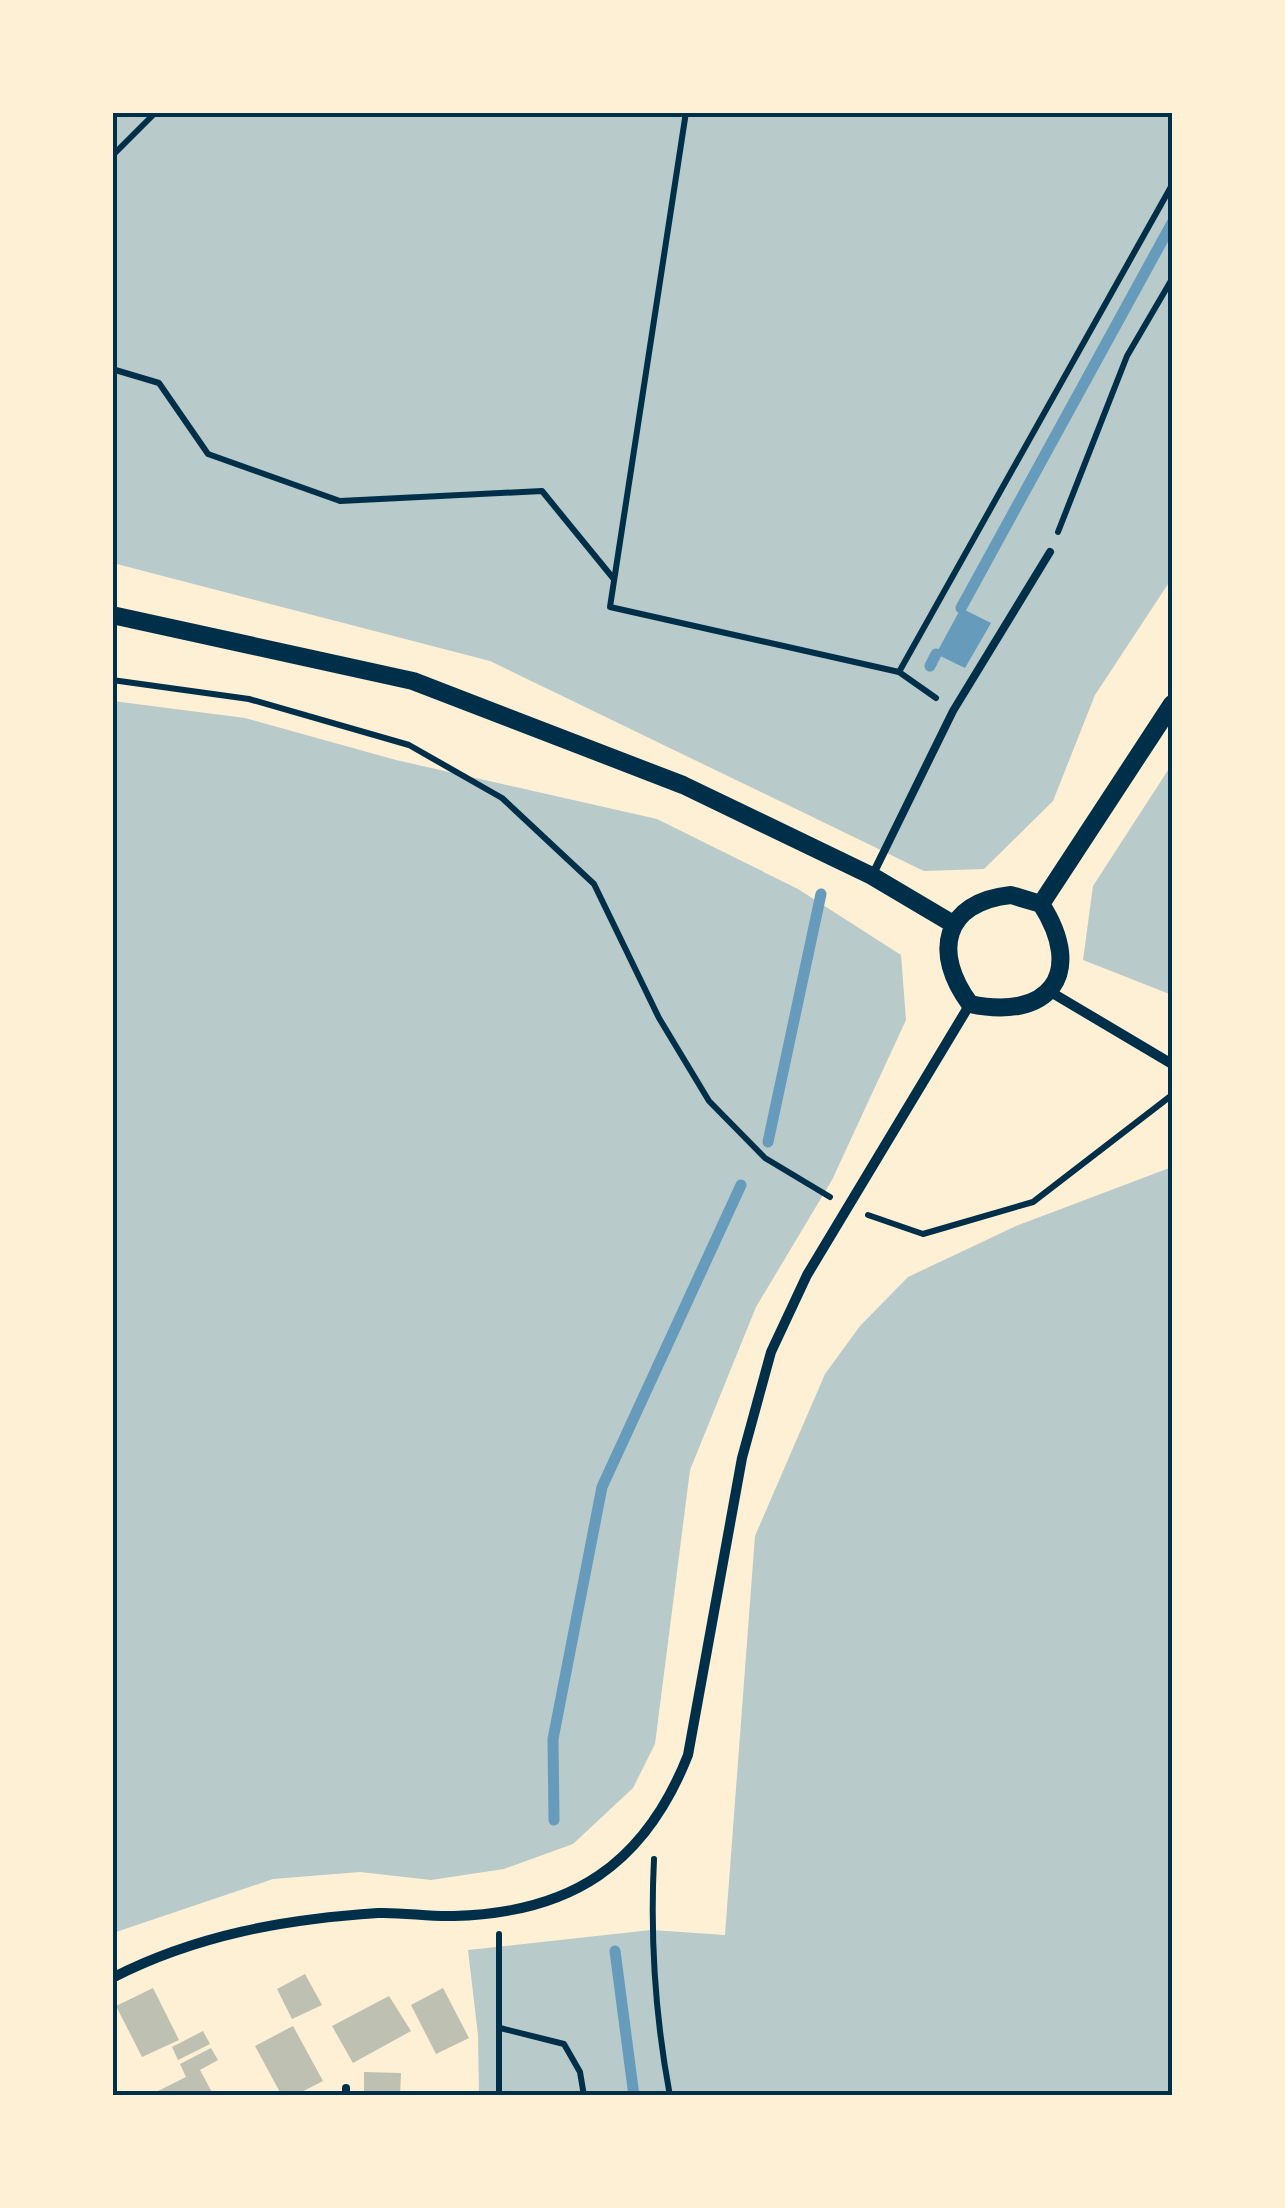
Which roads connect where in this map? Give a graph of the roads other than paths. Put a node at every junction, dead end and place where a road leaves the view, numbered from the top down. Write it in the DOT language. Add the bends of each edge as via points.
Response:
graph roads {
  1 [pos="1050,552"];
  2 [pos="112,616"];
  3 [pos="1172,704"];
  4 [pos="872,876"];
  5 [pos="1041,904"];
  6 [pos="953,924"];
  7 [pos="1049,990"];
  8 [pos="970,1004"];
  9 [pos="1172,1064"];
  10 [pos="112,1978"];
  1 -- 4 [label="lane" via="954,711"];
  2 -- 4 [label="street" via="414,681 683,785"];
  3 -- 5 [label="street"];
  4 -- 6 [label="street"];
  5 -- 6 [label="street" via="1011,895 982,898"];
  5 -- 7 [label="street" via="1058,930 1062,962"];
  6 -- 8 [label="street" via="946,954 954,983"];
  7 -- 8 [label="street" via="1024,1008"];
  7 -- 9 [label="street"];
  8 -- 10 [label="street" via="846,1207 771,1352 742,1458 688,1755 656,1823 601,1876 548,1901 499,1913 382,1913 273,1924 190,1944"];
}
